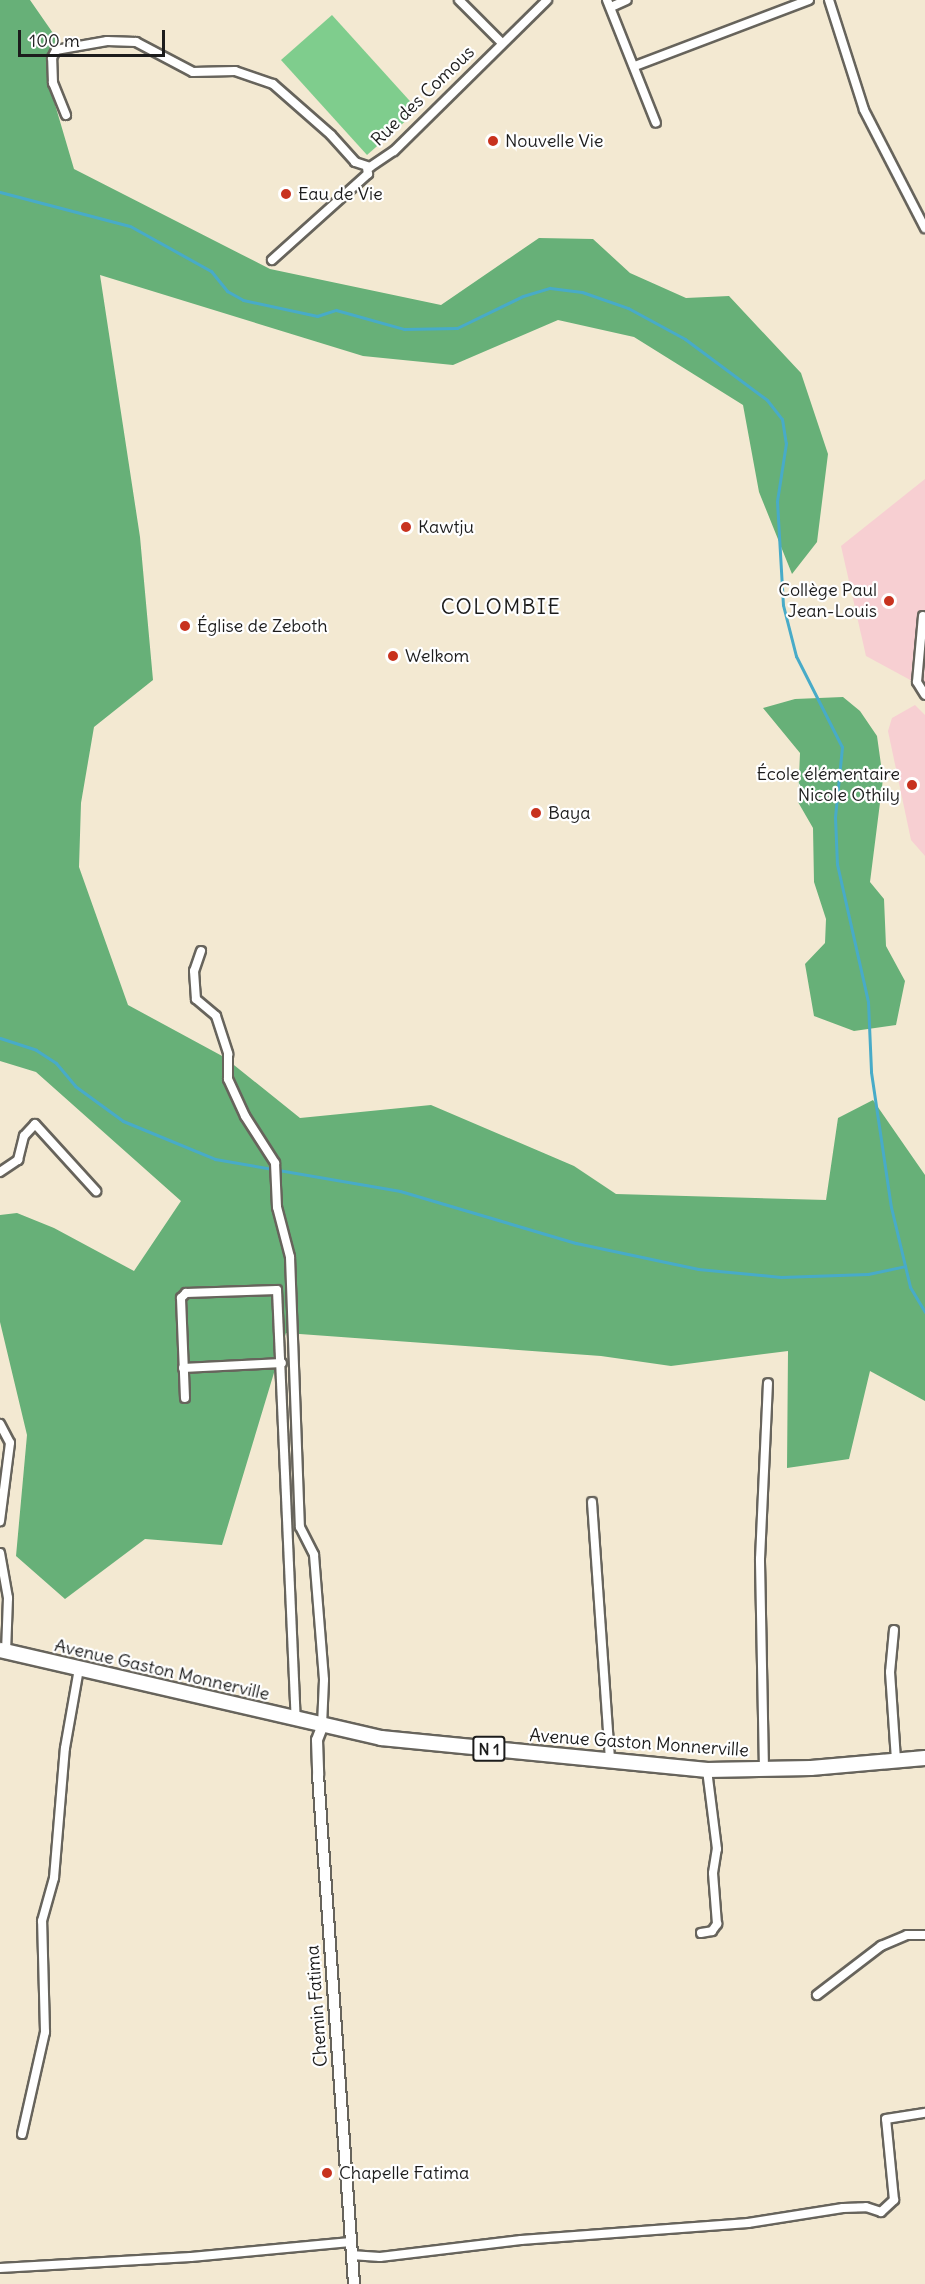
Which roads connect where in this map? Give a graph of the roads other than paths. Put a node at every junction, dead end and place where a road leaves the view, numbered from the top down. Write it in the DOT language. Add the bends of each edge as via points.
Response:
graph roads {
  1 [pos="459,0"];
  2 [pos="627,0"];
  3 [pos="809,0"];
  4 [pos="829,0"];
  5 [pos="543,1"];
  6 [pos="609,3"];
  7 [pos="502,43"];
  8 [pos="635,66"];
  9 [pos="66,115"];
  10 [pos="657,123"];
  11 [pos="367,168"];
  12 [pos="925,228"];
  13 [pos="272,260"];
  14 [pos="923,616"];
  15 [pos="925,695"];
  16 [pos="201,951"];
  17 [pos="0,1172"];
  18 [pos="96,1191"];
  19 [pos="282,1363"];
  20 [pos="183,1368"];
  21 [pos="768,1383"];
  22 [pos="185,1398"];
  23 [pos="0,1424"];
  24 [pos="592,1502"];
  25 [pos="0,1521"];
  26 [pos="0,1554"];
  27 [pos="894,1630"];
  28 [pos="3,1651"];
  29 [pos="79,1669"];
  30 [pos="296,1720"];
  31 [pos="322,1727"];
  32 [pos="925,1758"];
  33 [pos="896,1760"];
  34 [pos="610,1761"];
  35 [pos="707,1770"];
  36 [pos="764,1770"];
  37 [pos="701,1933"];
  38 [pos="925,1935"];
  39 [pos="817,1995"];
  40 [pos="925,2113"];
  41 [pos="22,2134"];
  42 [pos="350,2242"];
  43 [pos="351,2255"];
  44 [pos="0,2268"];
  45 [pos="354,2284"];
  1 -- 7 [label="street"];
  2 -- 6 [label="street"];
  3 -- 8 [label="street"];
  4 -- 12 [label="street" via="864,110"];
  5 -- 7 [label="street, Rue des Comous"];
  6 -- 8 [label="street"];
  7 -- 11 [label="street, Rue des Comous" via="394,151"];
  8 -- 10 [label="street"];
  9 -- 11 [label="street, Rue des Comous" via="53,83 52,58 56,50 106,41 136,42 193,72 235,71 273,84 324,128 355,162"];
  11 -- 13 [label="street" via="368,174"];
  14 -- 15 [label="street" via="917,682"];
  16 -- 31 [label="street" via="194,971 196,999 216,1016 228,1054 228,1079 245,1116 269,1147 275,1163 277,1207 290,1257 300,1527 314,1555 324,1680"];
  17 -- 18 [label="street" via="18,1160 24,1136 35,1124"];
  19 -- 20 [label="street"];
  19 -- 20 [label="street" via="279,1294 268,1290 186,1293 181,1298"];
  19 -- 30 [label="street"];
  20 -- 22 [label="street"];
  21 -- 36 [label="street" via="760,1559"];
  23 -- 25 [label="street" via="10,1443"];
  24 -- 34 [label="street"];
  26 -- 28 [label="street" via="8,1598"];
  27 -- 33 [label="street" via="890,1672"];
  28 -- 29 [label="main road, Avenue Gaston Monnerville / N 1"];
  29 -- 30 [label="main road, Avenue Gaston Monnerville / N 1"];
  29 -- 41 [label="street" via="65,1748 54,1878 42,1921 45,2032"];
  30 -- 31 [label="main road, Avenue Gaston Monnerville / N 1"];
  31 -- 34 [label="main road, Avenue Gaston Monnerville / N 1" via="381,1738"];
  31 -- 42 [label="street, Chemin Fatima" via="317,1740 318,1775"];
  32 -- 33 [label="main road, Avenue Gaston Monnerville / N 1"];
  33 -- 36 [label="main road, Avenue Gaston Monnerville / N 1"];
  34 -- 35 [label="main road, Avenue Gaston Monnerville / N 1"];
  35 -- 36 [label="main road, Avenue Gaston Monnerville / N 1"];
  35 -- 37 [label="street" via="717,1849 713,1873 717,1924 712,1931"];
  38 -- 39 [label="street" via="907,1935 882,1946"];
  40 -- 43 [label="street" via="886,2119 894,2200 880,2212 866,2207 843,2208 758,2222 521,2240 381,2257"];
  42 -- 43 [label="street, Chemin Fatima"];
  42 -- 44 [label="street" via="191,2257"];
  43 -- 45 [label="street, Chemin Fatima"];
}
